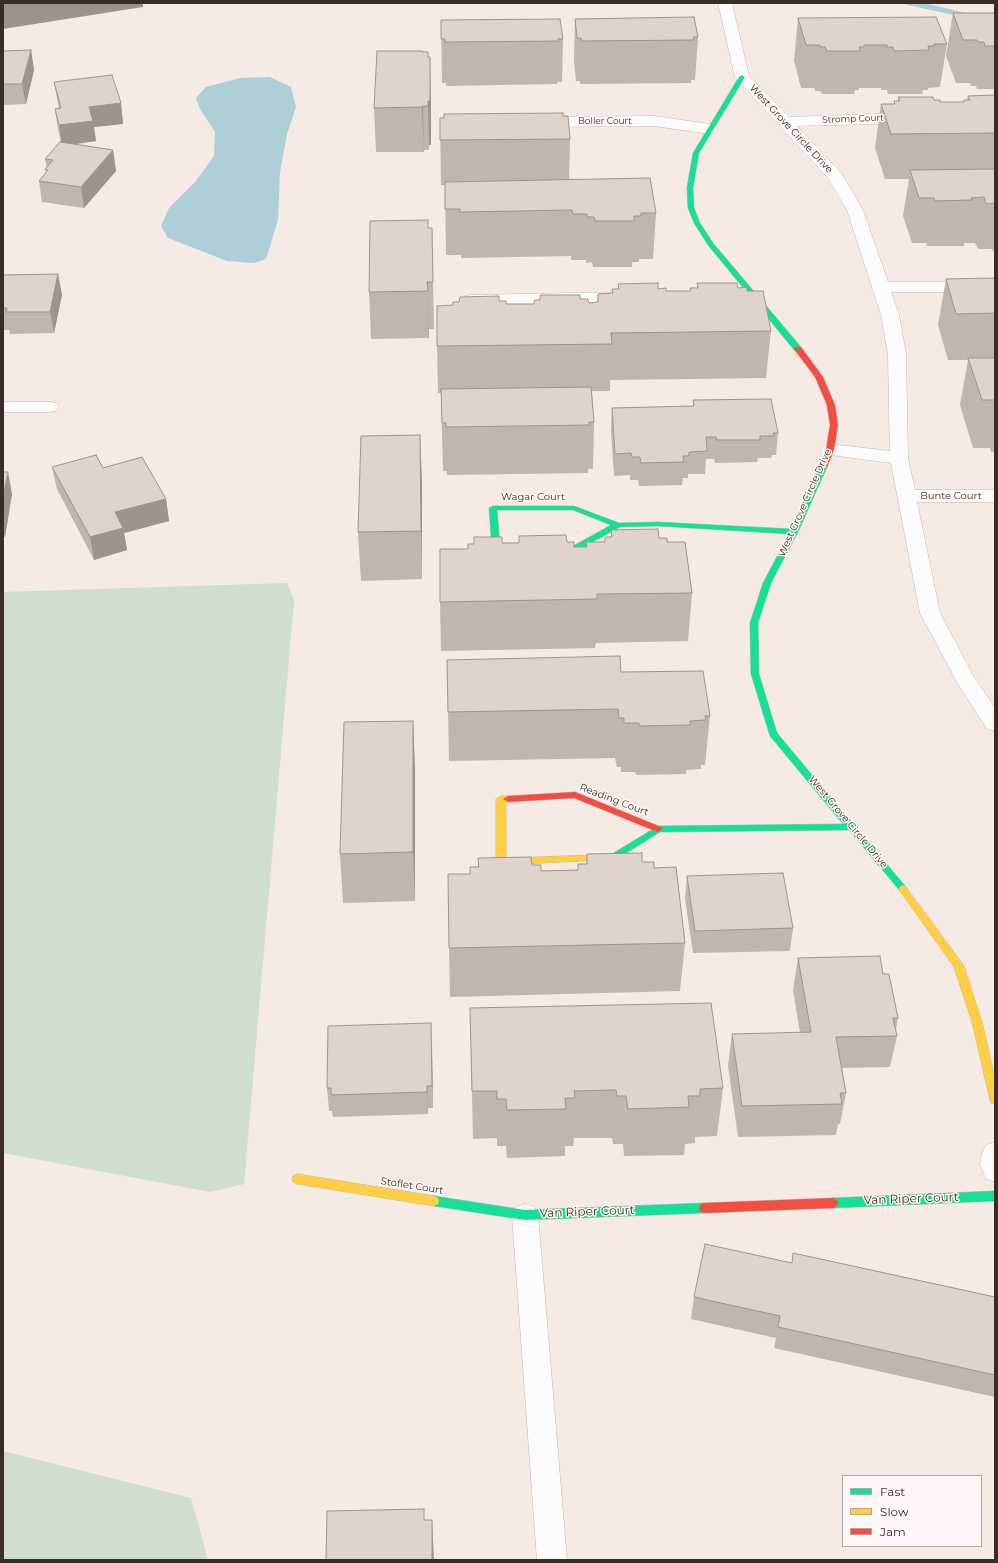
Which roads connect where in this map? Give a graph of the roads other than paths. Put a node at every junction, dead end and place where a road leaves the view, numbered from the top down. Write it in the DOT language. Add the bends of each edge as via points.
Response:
graph roads {
  1 [pos="726,3"];
  2 [pos="742,77"];
  3 [pos="921,118"];
  4 [pos="523,122"];
  5 [pos="784,122"];
  6 [pos="710,129"];
  7 [pos="995,286"];
  8 [pos="882,288"];
  9 [pos="644,297"];
  10 [pos="471,300"];
  11 [pos="3,407"];
  12 [pos="50,407"];
  13 [pos="830,450"];
  14 [pos="899,458"];
  15 [pos="907,496"];
  16 [pos="995,496"];
  17 [pos="618,525"];
  18 [pos="794,532"];
  19 [pos="538,548"];
  20 [pos="524,549"];
  21 [pos="995,724"];
  22 [pos="852,827"];
  23 [pos="658,829"];
  24 [pos="995,1100"];
  25 [pos="995,1153"];
  26 [pos="995,1171"];
  27 [pos="296,1179"];
  28 [pos="995,1196"];
  29 [pos="525,1214"];
  30 [pos="552,1560"];
  1 -- 2 [label="street"];
  2 -- 5 [label="street, West Grove Circle Drive"];
  2 -- 6 [label="street, West Grove Circle Drive"];
  3 -- 5 [label="street, Stromp Court"];
  4 -- 6 [label="street, Boller Court" via="654,121"];
  5 -- 8 [label="street, West Grove Circle Drive" via="835,176 855,210"];
  6 -- 13 [label="street, West Grove Circle Drive" via="696,152 690,188 691,208 697,223 740,291 796,346 819,376 831,405 834,425"];
  7 -- 8 [label="street"];
  8 -- 14 [label="street, West Grove Circle Drive" via="897,354"];
  9 -- 10 [label="street"];
  11 -- 12 [label="street"];
  13 -- 14 [label="street"];
  13 -- 18 [label="street, West Grove Circle Drive"];
  14 -- 15 [label="street, West Grove Circle Drive"];
  15 -- 16 [label="street, Bunte Court"];
  15 -- 21 [label="street, West Grove Circle Drive" via="930,613 965,679"];
  17 -- 18 [label="street, Wagar Court" via="658,524"];
  17 -- 19 [label="street, Wagar Court" via="577,547"];
  17 -- 20 [label="street, Wagar Court" via="574,508 493,508 496,550"];
  18 -- 22 [label="street, West Grove Circle Drive" via="767,583 754,623 755,674 773,734"];
  22 -- 23 [label="street, Reading Court"];
  22 -- 24 [label="street, West Grove Circle Drive" via="904,889 958,966 977,1022"];
  23 -- 23 [label="street, Reading Court" via="614,857 501,862 501,799 575,795"];
  25 -- 26 [label="street"];
  27 -- 29 [label="street, Stoflet Court"];
  28 -- 29 [label="street, Van Riper Court"];
  29 -- 30 [label="street, Van Riper Court"];
}
